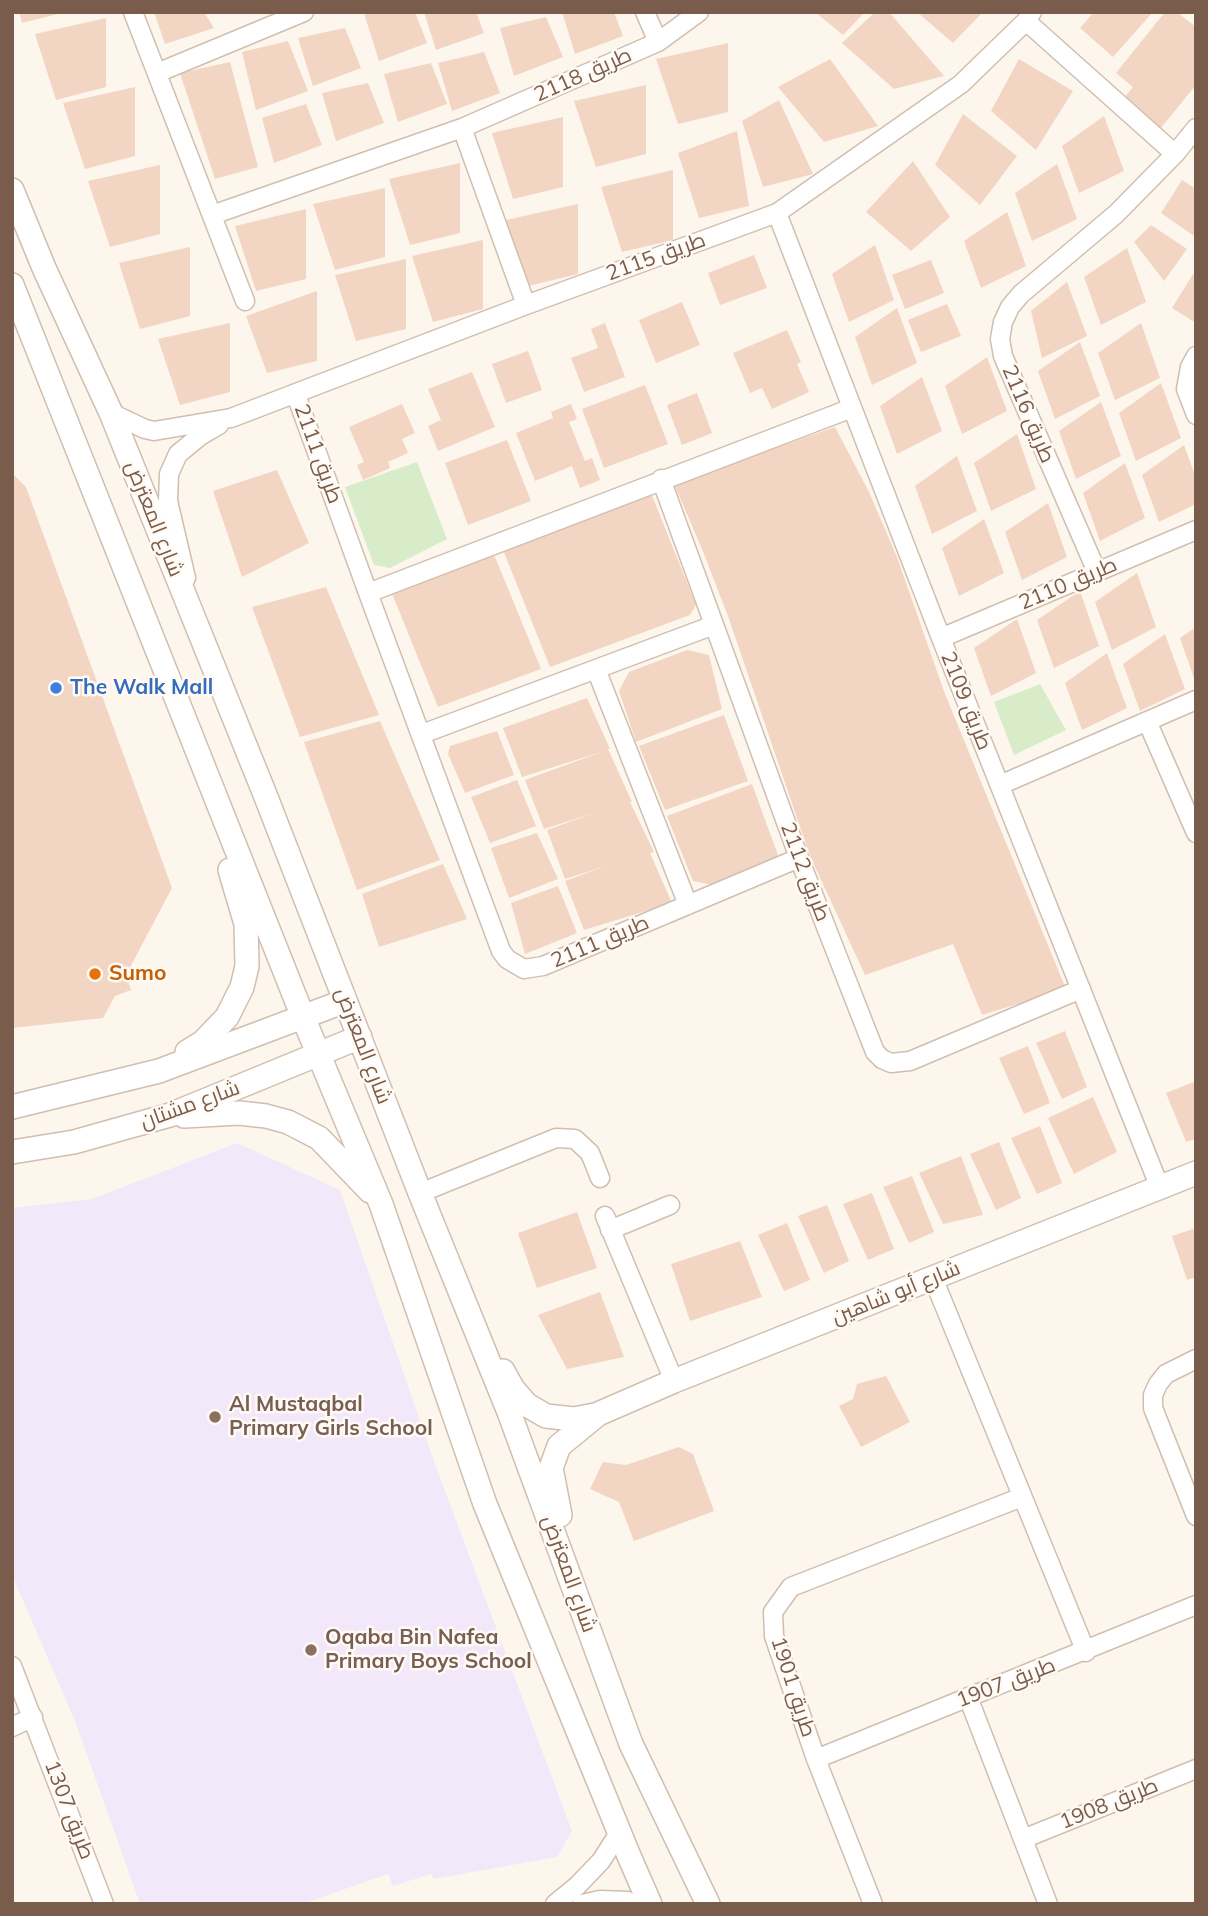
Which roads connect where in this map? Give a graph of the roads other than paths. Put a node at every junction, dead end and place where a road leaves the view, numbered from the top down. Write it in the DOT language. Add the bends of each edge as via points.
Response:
graph roads {
  1 [pos="133,12"];
  2 [pos="304,12"];
  3 [pos="645,12"];
  4 [pos="699,12"];
  5 [pos="1029,17"];
  6 [pos="658,42"];
  7 [pos="157,73"];
  8 [pos="461,128"];
  9 [pos="1196,128"];
  10 [pos="1175,154"];
  11 [pos="12,190"];
  12 [pos="777,213"];
  13 [pos="212,215"];
  14 [pos="12,285"];
  15 [pos="245,301"];
  16 [pos="526,304"];
  17 [pos="1196,356"];
  18 [pos="296,394"];
  19 [pos="852,408"];
  20 [pos="111,413"];
  21 [pos="1196,415"];
  22 [pos="231,418"];
  23 [pos="661,479"];
  24 [pos="1196,530"];
  25 [pos="1097,572"];
  26 [pos="368,593"];
  27 [pos="195,621"];
  28 [pos="714,625"];
  29 [pos="941,638"];
  30 [pos="596,669"];
  31 [pos="1196,700"];
  32 [pos="1147,721"];
  33 [pos="422,734"];
  34 [pos="211,782"];
  35 [pos="1000,785"];
  36 [pos="1196,833"];
  37 [pos="799,858"];
  38 [pos="688,905"];
  39 [pos="1081,989"];
  40 [pos="345,1002"];
  41 [pos="303,1017"];
  42 [pos="360,1037"];
  43 [pos="318,1053"];
  44 [pos="159,1071"];
  45 [pos="12,1107"];
  46 [pos="170,1115"];
  47 [pos="12,1152"];
  48 [pos="1196,1173"];
  49 [pos="600,1178"];
  50 [pos="1160,1188"];
  51 [pos="420,1192"];
  52 [pos="381,1204"];
  53 [pos="670,1205"];
  54 [pos="933,1278"];
  55 [pos="464,1304"];
  56 [pos="1196,1359"];
  57 [pos="674,1381"];
  58 [pos="598,1415"];
  59 [pos="1022,1497"];
  60 [pos="1196,1516"];
  61 [pos="1196,1605"];
  62 [pos="592,1636"];
  63 [pos="1086,1652"];
  64 [pos="12,1666"];
  65 [pos="968,1697"];
  66 [pos="33,1717"];
  67 [pos="12,1727"];
  68 [pos="816,1759"];
  69 [pos="1196,1769"];
  70 [pos="619,1833"];
  71 [pos="1023,1839"];
  72 [pos="104,1904"];
  73 [pos="555,1904"];
  74 [pos="582,1904"];
  75 [pos="632,1904"];
  76 [pos="650,1904"];
  77 [pos="708,1904"];
  78 [pos="873,1904"];
  79 [pos="1048,1904"];
  1 -- 7 [label="street"];
  2 -- 7 [label="street"];
  3 -- 6 [label="street"];
  4 -- 6 [label="street, طريق 2118"];
  5 -- 10 [label="street"];
  5 -- 12 [label="street, طريق 2115" via="961,84"];
  6 -- 8 [label="street, طريق 2118"];
  7 -- 13 [label="street"];
  8 -- 13 [label="street, طريق 2118"];
  8 -- 16 [label="street"];
  9 -- 10 [label="street, طريق 2116"];
  10 -- 25 [label="street, طريق 2116" via="1116,214 1021,294 1003,322 1003,356"];
  11 -- 20 [label="street, شارع المعترض"];
  12 -- 16 [label="street, طريق 2115"];
  12 -- 19 [label="street, طريق 2109"];
  13 -- 15 [label="street"];
  14 -- 34 [label="street, شارع المعترض"];
  16 -- 18 [label="street, طريق 2115"];
  17 -- 21 [label="street" via="1186,389"];
  18 -- 22 [label="street, طريق 2115"];
  18 -- 26 [label="street, طريق 2111"];
  19 -- 23 [label="street"];
  19 -- 29 [label="street, طريق 2109"];
  20 -- 22 [label="street, طريق 2115" via="154,431"];
  20 -- 27 [label="street, شارع المعترض"];
  22 -- 27 [label="street, طريق 2115" via="178,454 169,474 168,501"];
  23 -- 26 [label="street"];
  23 -- 28 [label="street, طريق 2112"];
  24 -- 25 [label="street, طريق 2110"];
  25 -- 29 [label="street, طريق 2110"];
  26 -- 33 [label="street, طريق 2111"];
  27 -- 40 [label="street, شارع المعترض"];
  28 -- 30 [label="street"];
  28 -- 37 [label="street, طريق 2112"];
  29 -- 35 [label="street, طريق 2109"];
  30 -- 33 [label="street"];
  30 -- 38 [label="street"];
  31 -- 32 [label="street"];
  32 -- 35 [label="street"];
  32 -- 36 [label="street"];
  33 -- 38 [label="street, طريق 2111" via="501,951 514,965 524,969 543,966"];
  34 -- 41 [label="street, شارع المعترض"];
  34 -- 44 [label="street" via="215,823 247,924 247,966 236,1003 216,1030"];
  35 -- 39 [label="street, طريق 2109"];
  37 -- 38 [label="street, طريق 2111"];
  37 -- 39 [label="street, طريق 2112" via="871,1044 882,1059 909,1061"];
  39 -- 50 [label="street, طريق 2109"];
  40 -- 41 [label="street, شارع مشتان"];
  40 -- 42 [label="street, شارع المعترض"];
  41 -- 43 [label="street, شارع المعترض"];
  41 -- 44 [label="street, شارع مشتان"];
  42 -- 43 [label="street, شارع مشتان"];
  42 -- 51 [label="street, شارع المعترض"];
  43 -- 46 [label="street, شارع مشتان"];
  43 -- 52 [label="street, شارع المعترض"];
  44 -- 45 [label="street, شارع مشتان"];
  46 -- 47 [label="street, شارع مشتان" via="74,1142"];
  46 -- 52 [label="street" via="239,1113 288,1122 319,1138"];
  48 -- 50 [label="street, شارع أبو شاهين"];
  49 -- 51 [label="street" via="590,1153 575,1139 556,1138"];
  50 -- 54 [label="street, شارع أبو شاهين"];
  51 -- 55 [label="street, شارع المعترض"];
  52 -- 70 [label="street, شارع المعترض" via="485,1504"];
  53 -- 57 [label="street" via="607,1223"];
  54 -- 57 [label="street, شارع أبو شاهين"];
  54 -- 59 [label="street"];
  55 -- 58 [label="street, شارع أبو شاهين" via="513,1390 527,1405 546,1416 574,1419"];
  55 -- 62 [label="street, شارع المعترض"];
  56 -- 60 [label="street" via="1166,1374 1153,1395 1153,1408"];
  57 -- 58 [label="street, شارع أبو شاهين"];
  58 -- 62 [label="street, شارع أبو شاهين" via="559,1446 551,1468"];
  59 -- 63 [label="street"];
  59 -- 68 [label="street, طريق 1901" via="791,1587 773,1612 774,1636"];
  61 -- 63 [label="street, طريق 1907"];
  62 -- 77 [label="street, شارع المعترض" via="631,1744"];
  63 -- 65 [label="street, طريق 1907"];
  64 -- 66 [label="street, طريق 1307"];
  65 -- 68 [label="street, طريق 1907"];
  65 -- 71 [label="street"];
  66 -- 67 [label="street"];
  66 -- 72 [label="street, طريق 1307"];
  68 -- 78 [label="street, طريق 1901"];
  69 -- 71 [label="street, طريق 1908"];
  70 -- 73 [label="street" via="601,1861"];
  70 -- 76 [label="street, شارع المعترض"];
  71 -- 79 [label="street"];
  74 -- 75 [label="street" via="600,1900"];
}
